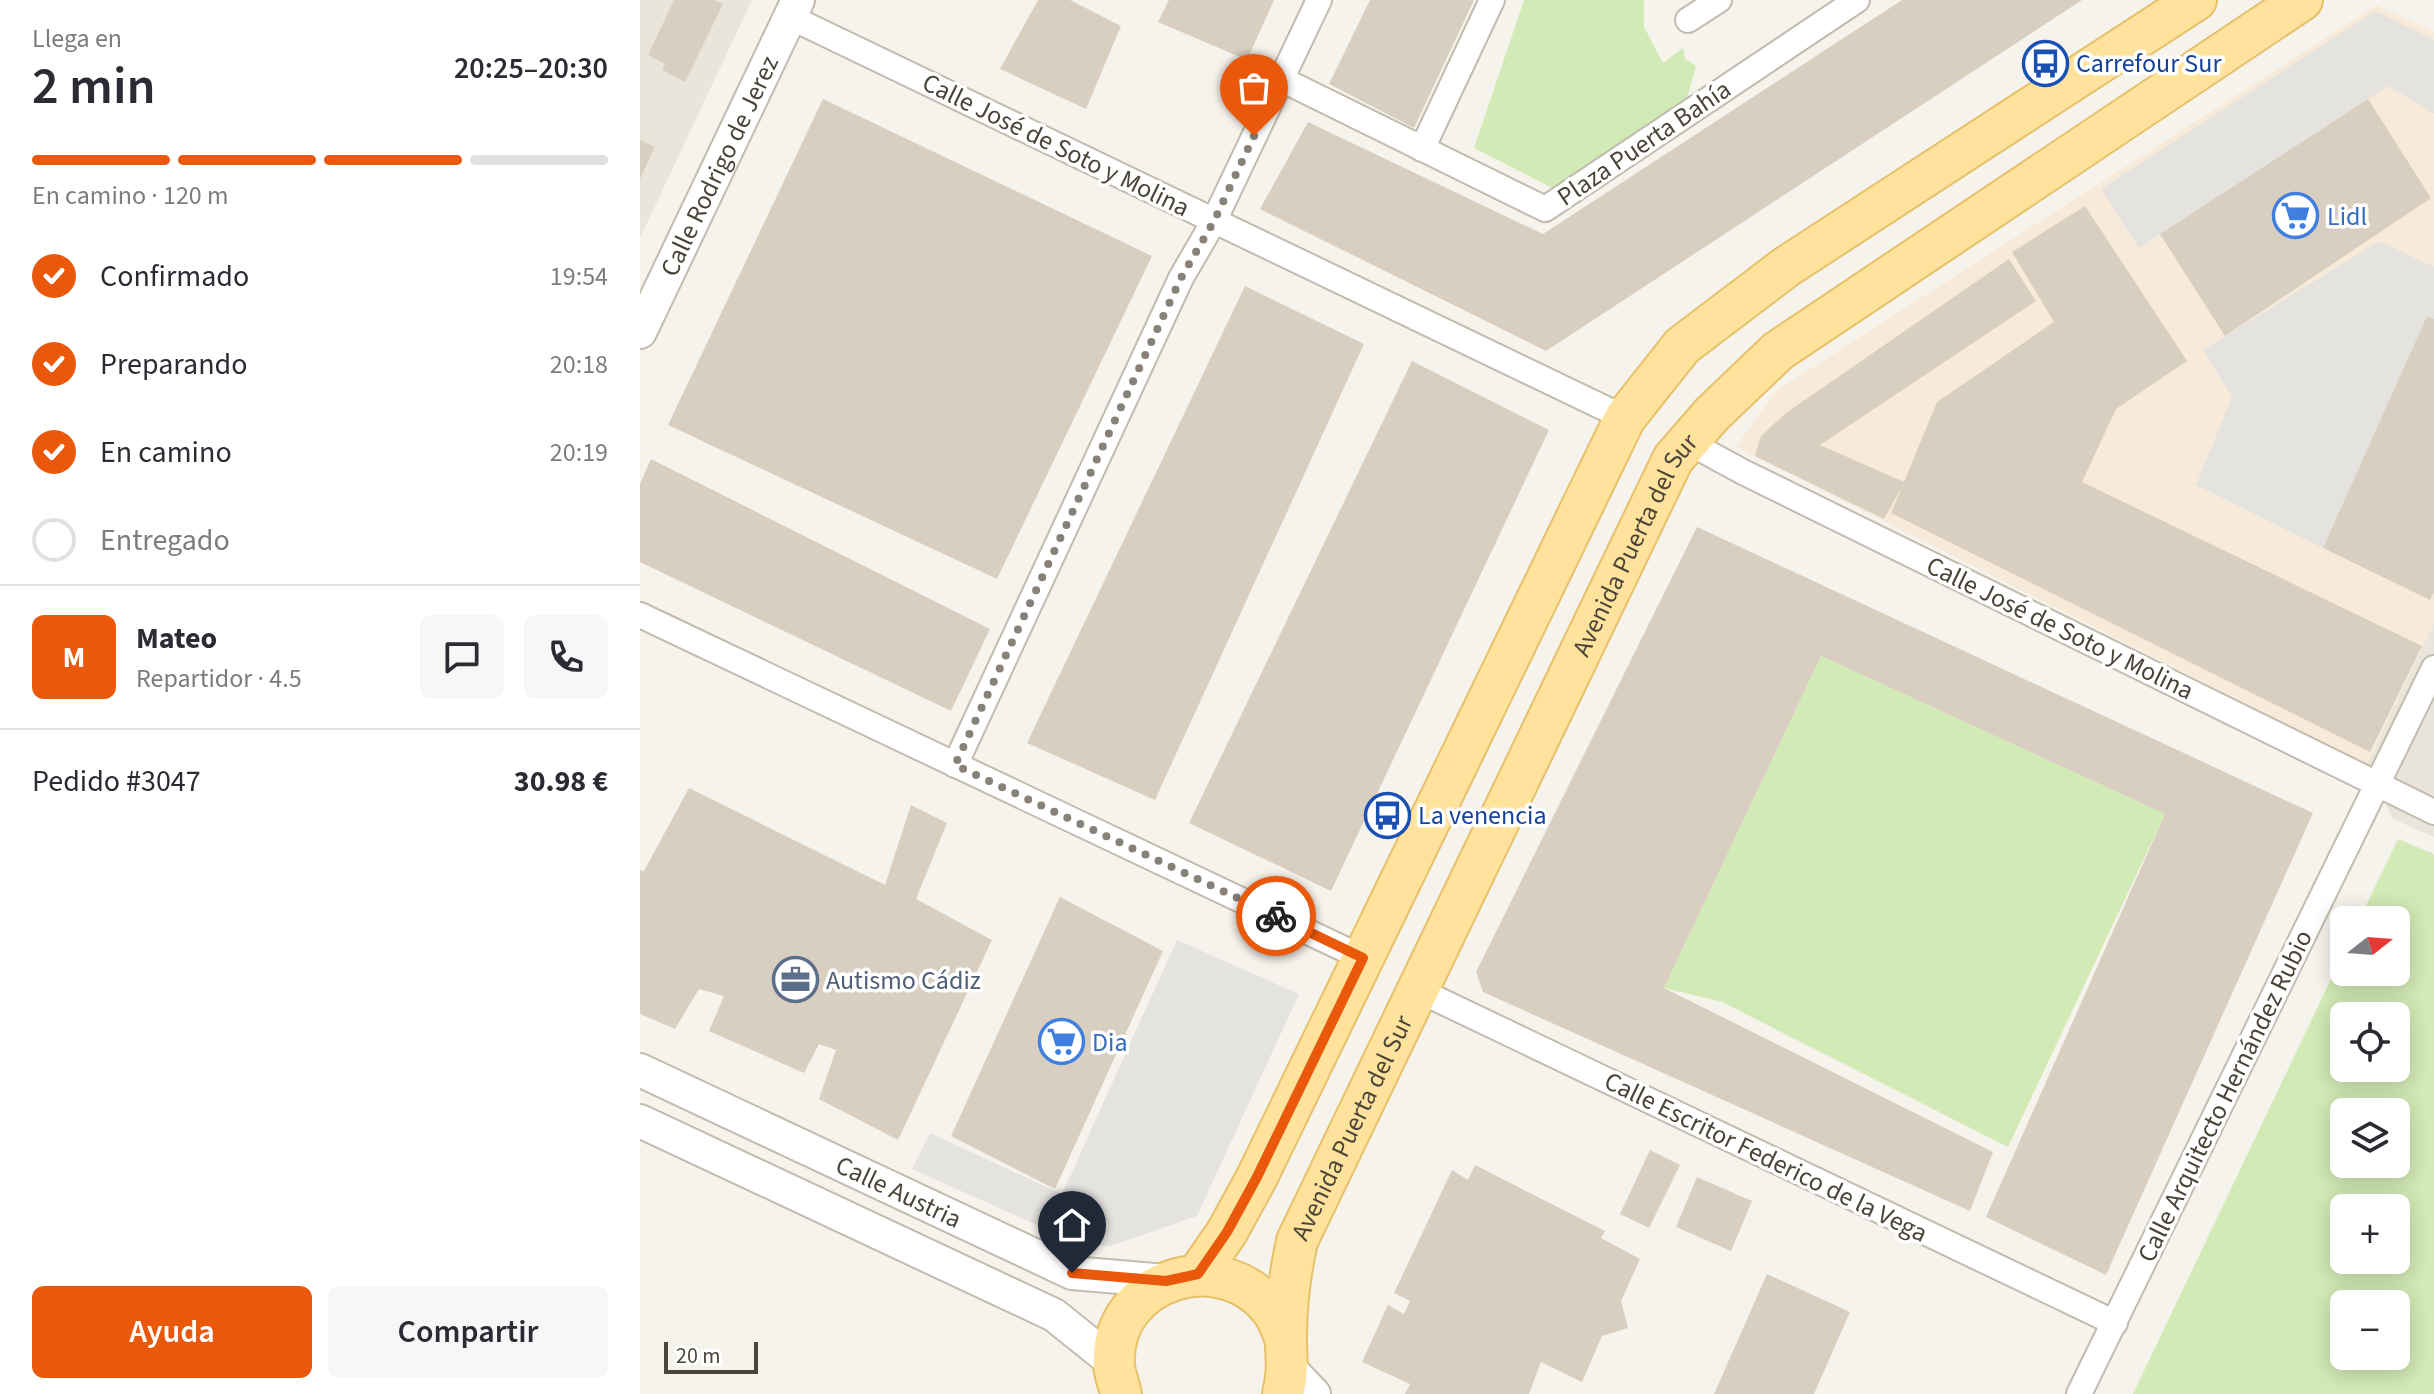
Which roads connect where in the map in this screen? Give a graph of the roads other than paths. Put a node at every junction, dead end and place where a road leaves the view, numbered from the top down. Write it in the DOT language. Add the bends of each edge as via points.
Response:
graph roads {
  1 [pos="1319,0"];
  2 [pos="1492,0"];
  3 [pos="1719,0"];
  4 [pos="1857,0"];
  5 [pos="2196,0"];
  6 [pos="2302,0"];
  7 [pos="794,8"];
  8 [pos="1688,20"];
  9 [pos="1281,79"];
  10 [pos="1422,149"];
  11 [pos="1214,221"];
  12 [pos="648,293"];
  13 [pos="640,332"];
  14 [pos="1625,418"];
  15 [pos="1688,442"];
  16 [pos="640,615"];
  17 [pos="2434,668"];
  18 [pos="955,765"];
  19 [pos="2378,785"];
  20 [pos="2434,812"];
  21 [pos="1363,958"];
  22 [pos="1418,990"];
  23 [pos="640,1070"];
  24 [pos="640,1121"];
  25 [pos="1182,1278"];
  26 [pos="2115,1323"];
  27 [pos="1293,1374"];
  28 [pos="1117,1379"];
  29 [pos="2079,1394"];
  1 -- 9 [label="street"];
  2 -- 10 [label="street"];
  3 -- 8 [label="street"];
  4 -- 10 [label="street, Plaza Puerta Bahía" via="1545,209"];
  5 -- 14 [label="main road" via="1786,267 1682,346"];
  6 -- 15 [label="main road, Avenida Puerta del Sur" via="1778,351"];
  7 -- 11 [label="street, Calle José de Soto y Molina"];
  7 -- 12 [label="street, Calle Rodrigo de Jerez"];
  9 -- 10 [label="street, Plaza Puerta Bahía"];
  9 -- 11 [label="street"];
  11 -- 14 [label="street, Calle José de Soto y Molina"];
  11 -- 18 [label="street" via="1181,278"];
  12 -- 13 [label="street, Calle Rodrigo de Jerez"];
  14 -- 21 [label="main road"];
  15 -- 19 [label="street, Calle José de Soto y Molina"];
  15 -- 22 [label="main road, Avenida Puerta del Sur" via="1673,459"];
  16 -- 18 [label="street"];
  17 -- 19 [label="street, Calle Arquitecto Hernández Rubio"];
  18 -- 21 [label="street"];
  19 -- 20 [label="street, Calle José de Soto y Molina"];
  19 -- 26 [label="street, Calle Arquitecto Hernández Rubio"];
  21 -- 25 [label="main road" via="1227,1232"];
  22 -- 26 [label="street, Calle Escritor Federico de la Vega"];
  22 -- 27 [label="main road, Avenida Puerta del Sur" via="1297,1241 1290,1272"];
  23 -- 25 [label="street, Calle Austria" via="1072,1273"];
  24 -- 28 [label="street, Calle Austria" via="1046,1311"];
  25 -- 27 [label="main road, Avenida Puerta del Sur" via="1228,1278 1254,1292 1274,1313"];
  25 -- 28 [label="main road" via="1138,1301 1132,1310 1120,1330"];
  26 -- 29 [label="street, Calle Arquitecto Hernández Rubio"];
}
